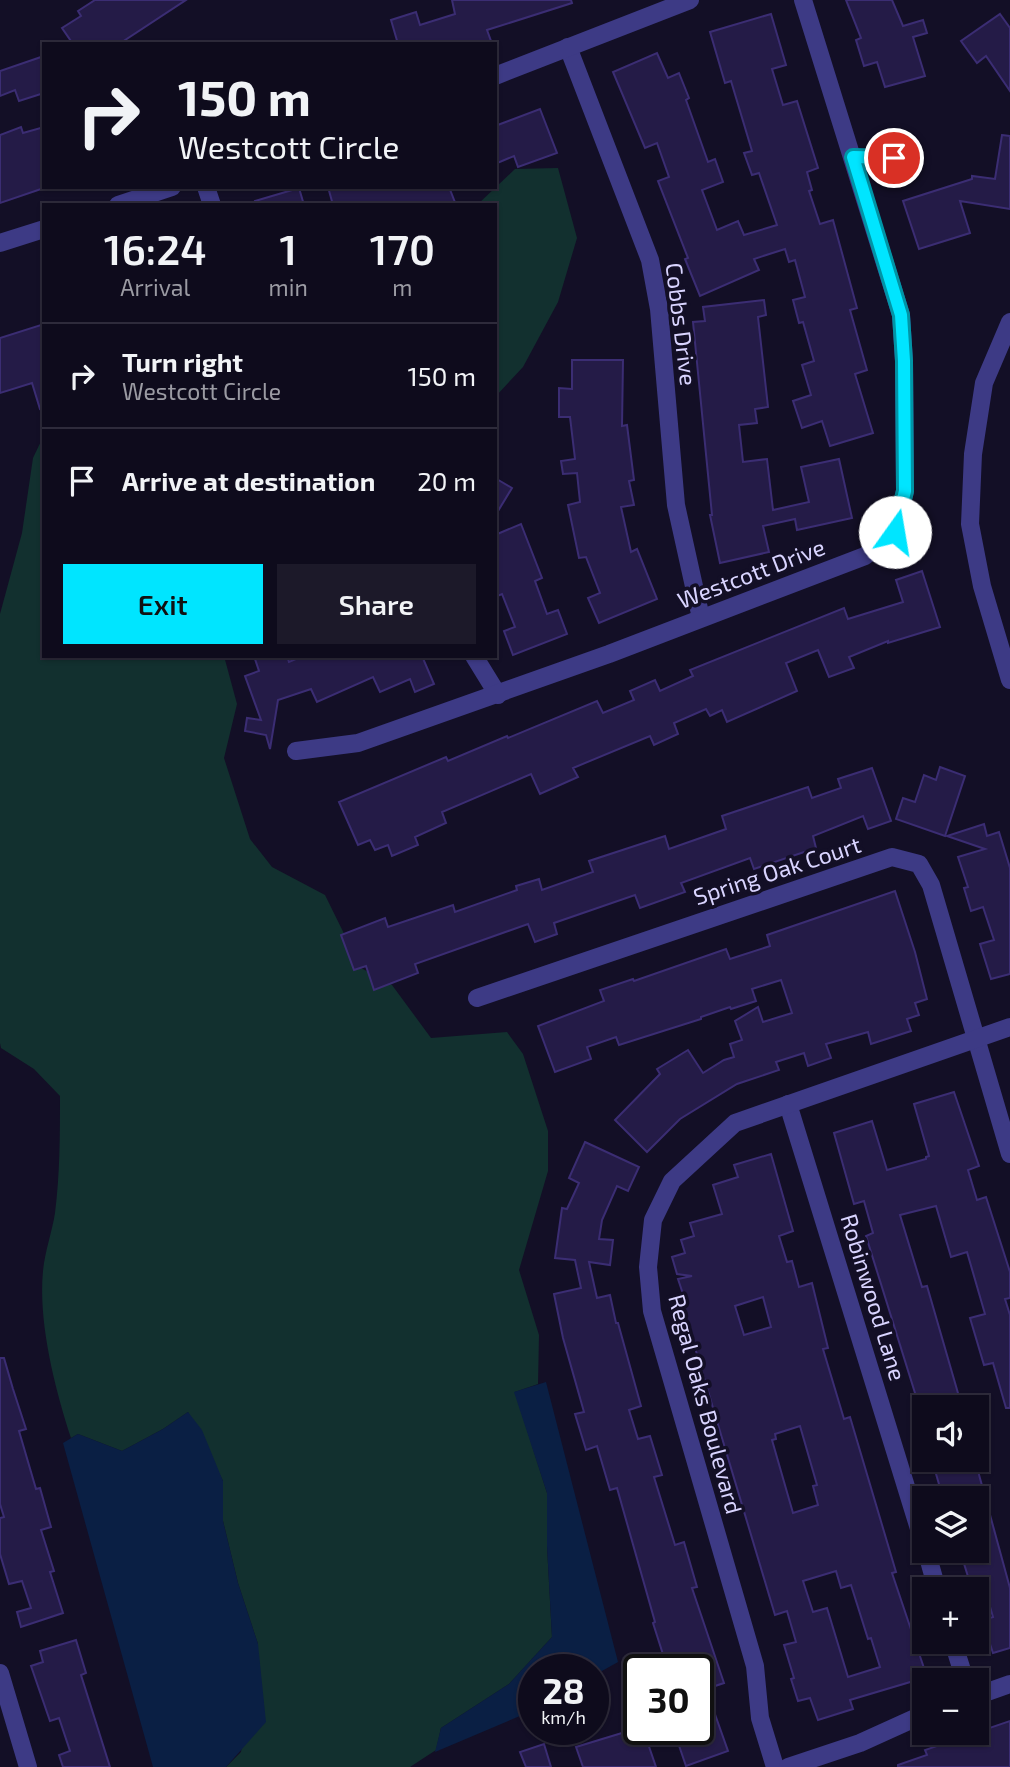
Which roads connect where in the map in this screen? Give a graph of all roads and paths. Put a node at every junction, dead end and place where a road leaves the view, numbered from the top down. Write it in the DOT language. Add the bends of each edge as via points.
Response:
graph roads {
  1 [pos="690,0"];
  2 [pos="803,0"];
  3 [pos="568,47"];
  4 [pos="497,75"];
  5 [pos="853,157"];
  6 [pos="916,165"];
  7 [pos="166,189"];
  8 [pos="124,203"];
  9 [pos="42,230"];
  10 [pos="0,243"];
  11 [pos="1010,322"];
  12 [pos="701,618"];
  13 [pos="475,658"];
  14 [pos="1010,680"];
  15 [pos="498,695"];
  16 [pos="296,751"];
  17 [pos="477,998"];
  18 [pos="1010,1027"];
  19 [pos="975,1039"];
  20 [pos="788,1104"];
  21 [pos="1010,1154"];
  22 [pos="912,1506"];
  23 [pos="0,1673"];
  24 [pos="1010,1684"];
  25 [pos="989,1691"];
  26 [pos="912,1719"];
  27 [pos="28,1767"];
  28 [pos="775,1767"];
  29 [pos="788,1767"];
  1 -- 3 [label="street"];
  2 -- 5 [label="street, Westcott Drive"];
  3 -- 4 [label="street"];
  3 -- 12 [label="street, Cobbs Drive" via="650,260 659,309 676,505"];
  5 -- 6 [label="lane" via="894,158"];
  5 -- 12 [label="street, Westcott Drive" via="901,315 905,491 895,532 865,556"];
  7 -- 8 [label="street"];
  9 -- 10 [label="street"];
  11 -- 14 [label="street" via="984,383 972,454 970,524 982,586"];
  12 -- 15 [label="street, Westcott Drive"];
  13 -- 15 [label="street"];
  15 -- 16 [label="street, Westcott Drive" via="358,743"];
  17 -- 19 [label="street, Spring Oak Court" via="892,857 919,864 931,885"];
  18 -- 19 [label="street, Regal Oaks Boulevard"];
  19 -- 20 [label="street, Regal Oaks Boulevard"];
  19 -- 21 [label="street, Spring Oak Court"];
  20 -- 22 [label="street, Robinwood Lane"];
  20 -- 28 [label="street, Regal Oaks Boulevard" via="735,1123 672,1181 653,1220 648,1267 652,1311 755,1666 760,1718"];
  23 -- 27 [label="street"];
  24 -- 25 [label="street"];
  26 -- 29 [label="street"];
}
